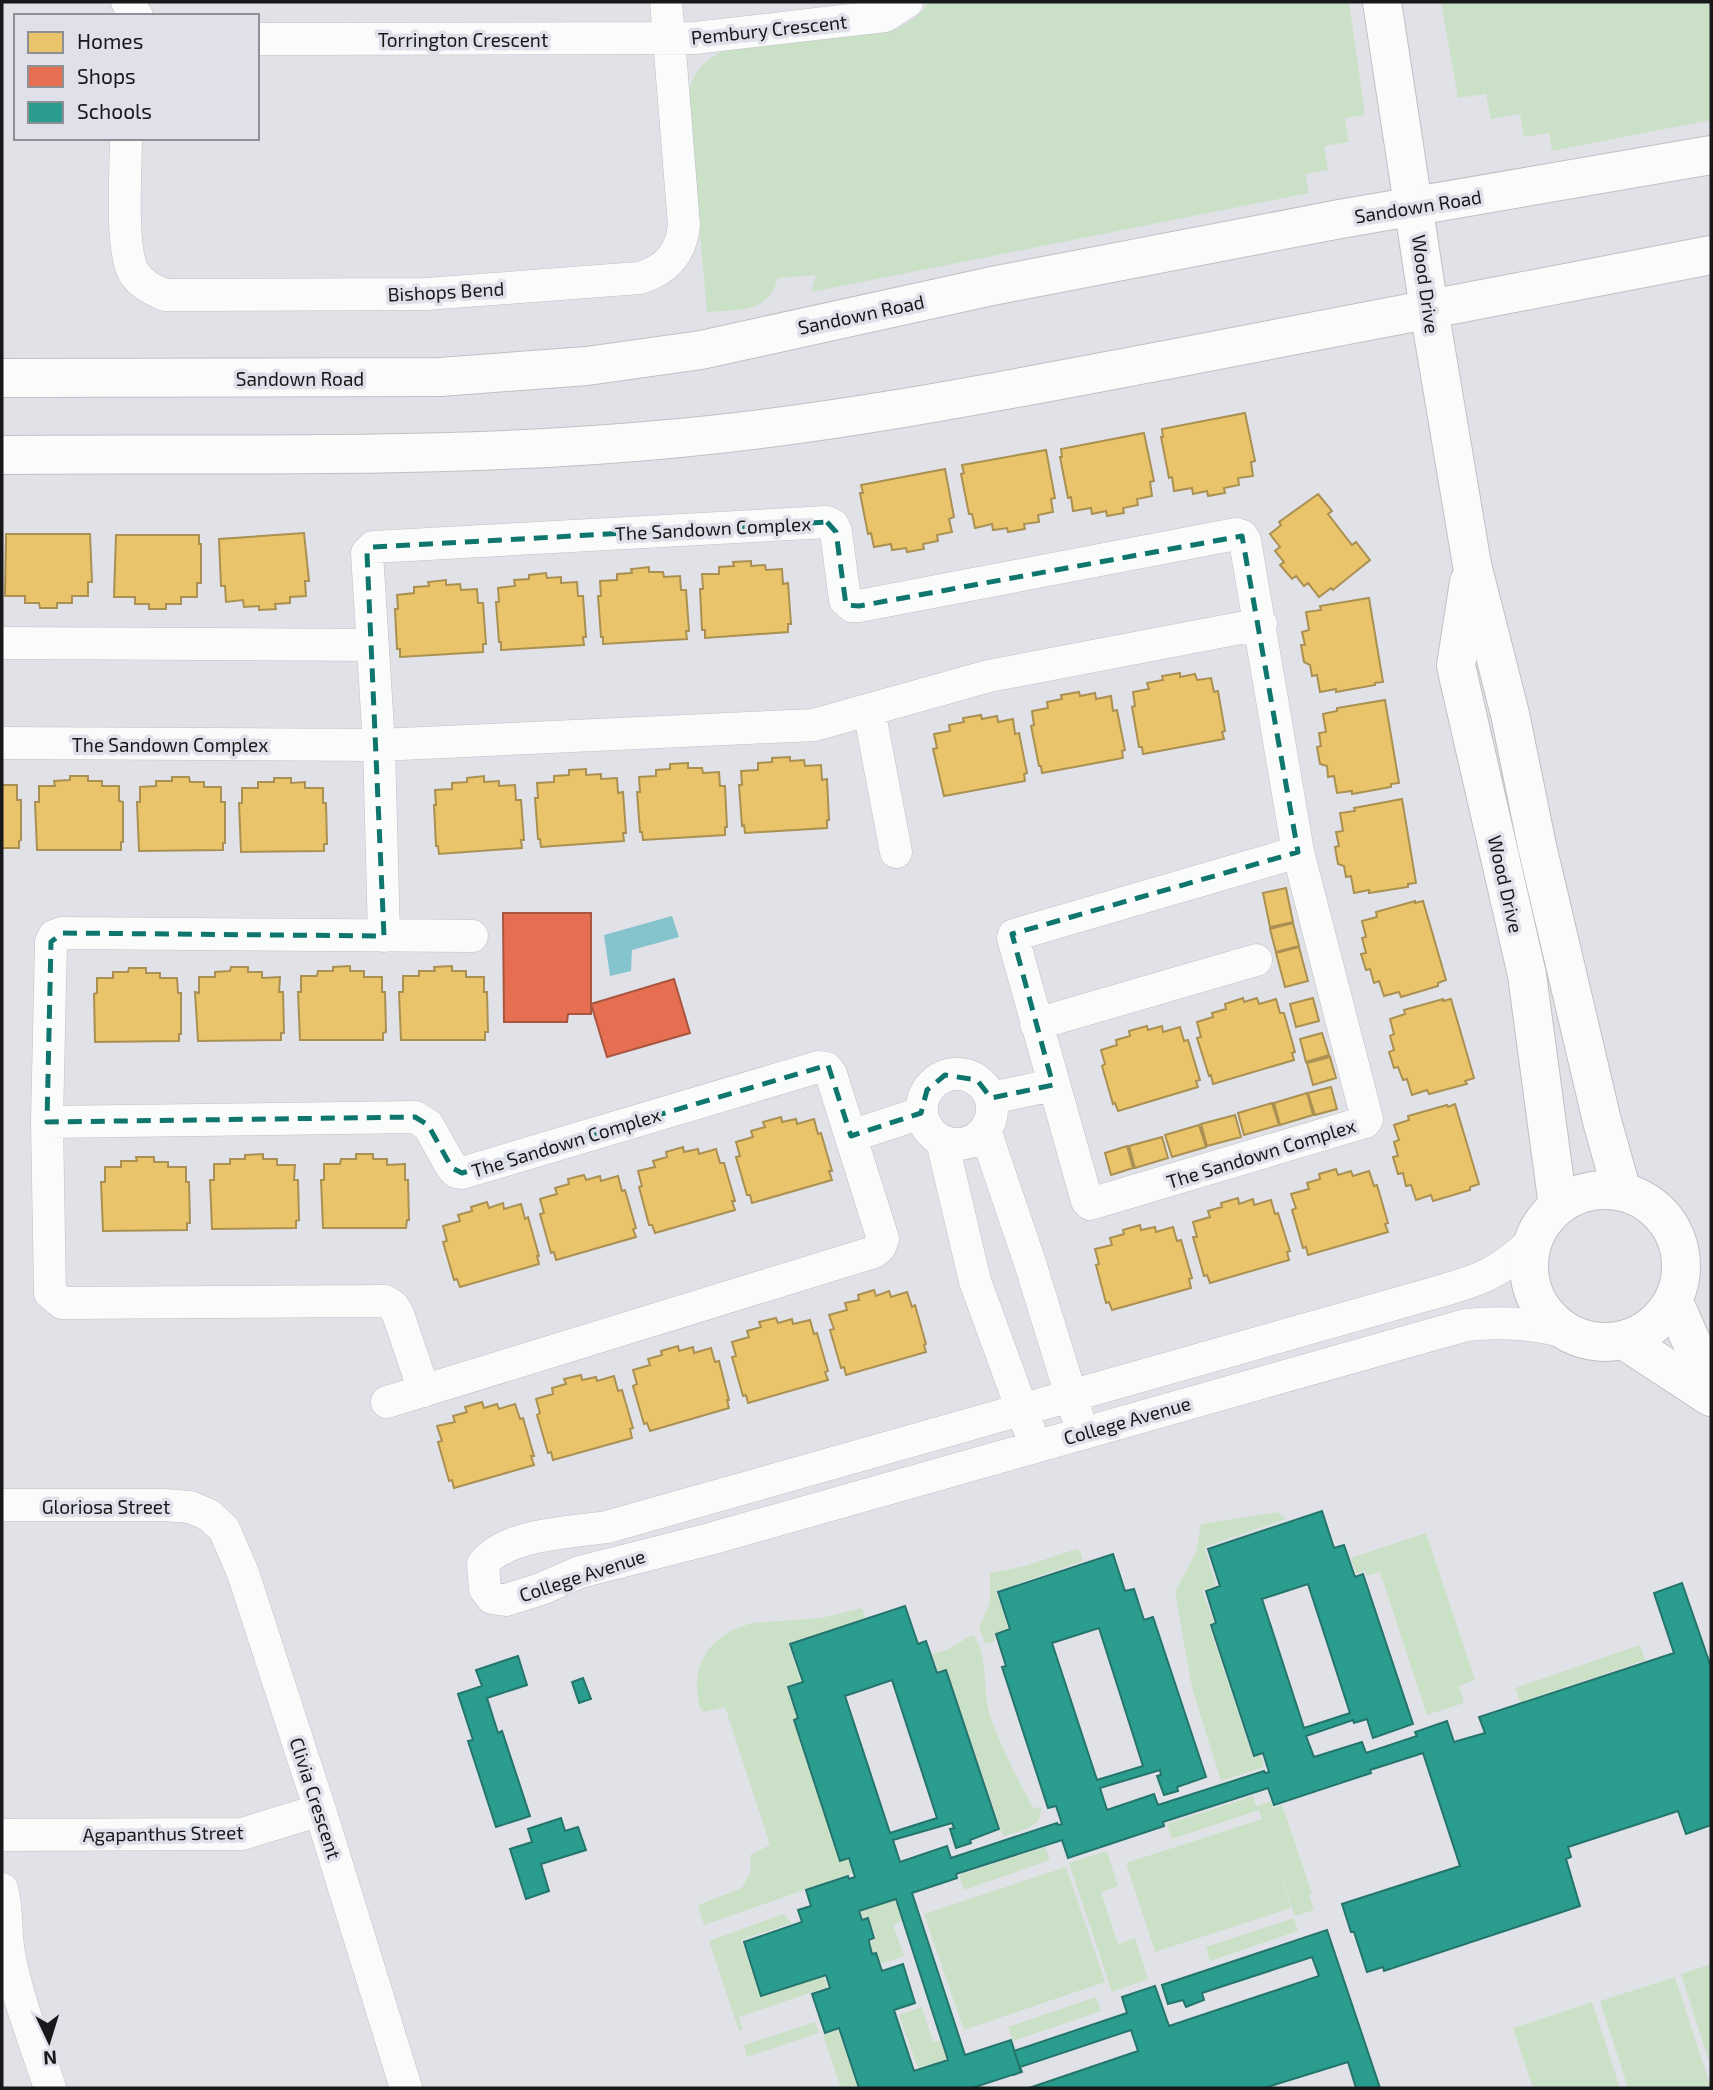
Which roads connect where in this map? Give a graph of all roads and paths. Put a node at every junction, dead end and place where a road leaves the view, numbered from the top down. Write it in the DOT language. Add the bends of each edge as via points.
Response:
graph roads {
  1 [pos="666,2"];
  2 [pos="907,2"];
  3 [pos="1382,2"];
  4 [pos="669,38"];
  5 [pos="259,40"];
  6 [pos="126,140"];
  7 [pos="1711,155"];
  8 [pos="1415,205"];
  9 [pos="1711,256"];
  10 [pos="1429,309"];
  11 [pos="2,378"];
  12 [pos="2,455"];
  13 [pos="1472,565"];
  14 [pos="1261,624"];
  15 [pos="2,643"];
  16 [pos="373,645"];
  17 [pos="869,710"];
  18 [pos="2,743"];
  19 [pos="379,745"];
  20 [pos="896,852"];
  21 [pos="1298,852"];
  22 [pos="384,936"];
  23 [pos="472,936"];
  24 [pos="1256,960"];
  25 [pos="1036,1024"];
  26 [pos="1053,1085"];
  27 [pos="991,1098"];
  28 [pos="921,1113"];
  29 [pos="47,1122"];
  30 [pos="985,1130"];
  31 [pos="851,1136"];
  32 [pos="942,1141"];
  33 [pos="1622,1192"];
  34 [pos="1558,1206"];
  35 [pos="1532,1242"];
  36 [pos="1673,1300"];
  37 [pos="1571,1334"];
  38 [pos="1624,1340"];
  39 [pos="1711,1386"];
  40 [pos="424,1391"];
  41 [pos="1071,1395"];
  42 [pos="1711,1397"];
  43 [pos="387,1402"];
  44 [pos="1022,1409"];
  45 [pos="1082,1433"];
  46 [pos="1035,1447"];
  47 [pos="2,1505"];
  48 [pos="209,1515"];
  49 [pos="320,1810"];
  50 [pos="2,1835"];
  51 [pos="2,1889"];
  52 [pos="50,2088"];
  53 [pos="406,2088"];
  1 -- 4 [label="street, Bishops Bend"];
  2 -- 4 [label="street, Pembury Crescent" via="885,16"];
  3 -- 8 [label="main road, Wood Drive"];
  4 -- 5 [label="street, Torrington Crescent"];
  4 -- 6 [label="street, Bishops Bend" via="683,237 662,269 639,278 426,294 165,295 135,275 127,251"];
  7 -- 8 [label="main road, Sandown Road"];
  8 -- 10 [label="main road, Wood Drive"];
  8 -- 11 [label="main road, Sandown Road" via="979,289 701,350 587,366 440,377"];
  9 -- 10 [label="main road"];
  10 -- 12 [label="main road" via="948,401 671,439 538,450"];
  10 -- 13 [label="main road, Wood Drive"];
  13 -- 33 [label="main road, Wood Drive"];
  13 -- 34 [label="main road, Wood Drive" via="1456,666 1527,975"];
  14 -- 16 [label="street, The Sandown Complex" via="1245,541 1236,534 852,606 845,600 836,532 827,522 373,547 367,553"];
  14 -- 17 [label="street, The Sandown Complex" via="989,676"];
  14 -- 21 [label="street, The Sandown Complex"];
  15 -- 16 [label="street"];
  16 -- 19 [label="street, The Sandown Complex"];
  17 -- 19 [label="street, The Sandown Complex" via="814,725"];
  17 -- 20 [label="street"];
  18 -- 19 [label="street, The Sandown Complex"];
  19 -- 22 [label="street, The Sandown Complex"];
  21 -- 25 [label="street, The Sandown Complex" via="1014,935"];
  21 -- 26 [label="street, The Sandown Complex" via="1368,1114 1365,1122 1090,1204"];
  22 -- 23 [label="street"];
  22 -- 29 [label="street" via="54,936"];
  24 -- 25 [label="street"];
  25 -- 26 [label="street, The Sandown Complex"];
  26 -- 27 [label="street"];
  27 -- 28 [label="street" via="978,1080 956,1073 945,1075 926,1090"];
  27 -- 30 [label="street"];
  28 -- 31 [label="street"];
  28 -- 32 [label="street" via="932,1135"];
  29 -- 31 [label="street, The Sandown Complex" via="415,1117 428,1125 452,1168 462,1173 818,1067 831,1074"];
  29 -- 40 [label="street" via="50,1293 55,1299 62,1303 385,1301 398,1314"];
  30 -- 32 [label="street" via="966,1143"];
  30 -- 41 [label="street"];
  31 -- 40 [label="street, The Sandown Complex" via="883,1239 874,1252"];
  32 -- 44 [label="street" via="975,1281"];
  33 -- 34 [label="main road" via="1589,1192"];
  33 -- 36 [label="main road" via="1651,1206 1673,1232 1681,1264"];
  34 -- 35 [label="main road"];
  35 -- 37 [label="main road" via="1529,1269 1534,1295 1546,1314"];
  35 -- 41 [label="street, College Avenue" via="1505,1266 1474,1281"];
  36 -- 38 [label="main road" via="1651,1327"];
  36 -- 39 [label="main road"];
  37 -- 38 [label="main road" via="1597,1342"];
  37 -- 45 [label="street, College Avenue" via="1514,1323 1465,1325"];
  38 -- 42 [label="main road"];
  40 -- 43 [label="street, The Sandown Complex"];
  41 -- 44 [label="street, College Avenue"];
  41 -- 45 [label="street"];
  44 -- 46 [label="street"];
  44 -- 46 [label="street, College Avenue" via="607,1527 548,1534 507,1546 491,1553 483,1564 485,1589 492,1598 506,1600 580,1572"];
  45 -- 46 [label="street, College Avenue"];
  47 -- 48 [label="street, Gloriosa Street" via="165,1505 190,1507"];
  48 -- 49 [label="street, Clivia Crescent" via="224,1528 243,1573"];
  49 -- 50 [label="street, Agapanthus Street" via="242,1834"];
  49 -- 53 [label="street, Clivia Crescent"];
  51 -- 52 [label="street" via="16,1984"];
}
